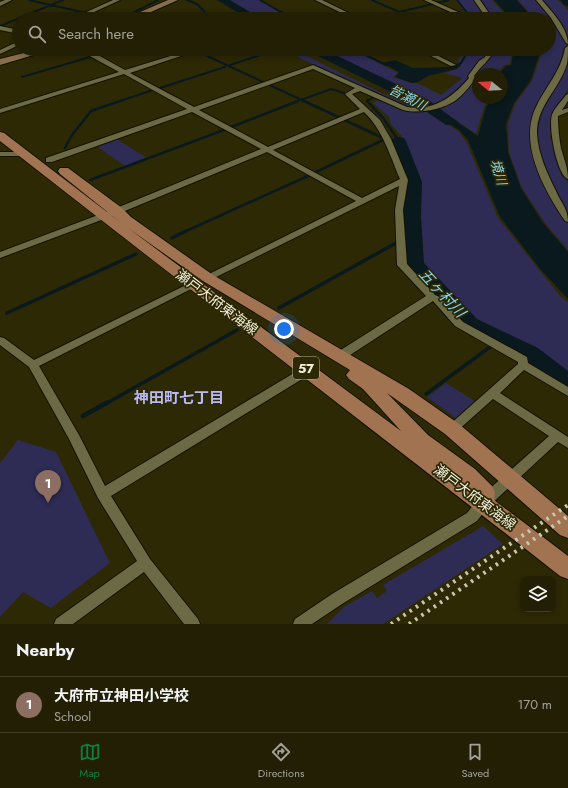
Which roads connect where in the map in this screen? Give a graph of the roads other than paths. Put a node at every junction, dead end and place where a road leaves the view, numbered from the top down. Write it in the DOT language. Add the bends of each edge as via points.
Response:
graph roads {
  1 [pos="9,0"];
  2 [pos="117,0"];
  3 [pos="174,0"];
  4 [pos="318,0"];
  5 [pos="427,0"];
  6 [pos="477,0"];
  7 [pos="539,0"];
  8 [pos="0,4"];
  9 [pos="90,12"];
  10 [pos="145,12"];
  11 [pos="343,12"];
  12 [pos="455,12"];
  13 [pos="485,12"];
  14 [pos="549,12"];
  15 [pos="556,22"];
  16 [pos="0,28"];
  17 [pos="12,31"];
  18 [pos="568,42"];
  19 [pos="12,46"];
  20 [pos="568,48"];
  21 [pos="0,52"];
  22 [pos="23,56"];
  23 [pos="95,56"];
  24 [pos="177,56"];
  25 [pos="434,56"];
  26 [pos="489,56"];
  27 [pos="0,62"];
  28 [pos="453,65"];
  29 [pos="125,72"];
  30 [pos="359,89"];
  31 [pos="568,96"];
  32 [pos="193,109"];
  33 [pos="364,110"];
  34 [pos="568,110"];
  35 [pos="0,111"];
  36 [pos="555,115"];
  37 [pos="0,124"];
  38 [pos="0,135"];
  39 [pos="267,150"];
  40 [pos="0,154"];
  41 [pos="25,154"];
  42 [pos="568,154"];
  43 [pos="559,158"];
  44 [pos="49,160"];
  45 [pos="568,177"];
  46 [pos="404,180"];
  47 [pos="362,201"];
  48 [pos="111,214"];
  49 [pos="568,219"];
  50 [pos="0,256"];
  51 [pos="201,281"];
  52 [pos="432,297"];
  53 [pos="298,332"];
  54 [pos="0,340"];
  55 [pos="340,356"];
  56 [pos="33,365"];
  57 [pos="523,365"];
  58 [pos="308,370"];
  59 [pos="568,392"];
  60 [pos="492,393"];
  61 [pos="452,429"];
  62 [pos="563,440"];
  63 [pos="510,479"];
  64 [pos="103,494"];
  65 [pos="483,503"];
  66 [pos="568,529"];
  67 [pos="145,563"];
  68 [pos="568,569"];
  69 [pos="61,624"];
  70 [pos="193,624"];
  71 [pos="300,624"];
  1 -- 8 [label="street"];
  2 -- 9 [label="street"];
  3 -- 10 [label="main road"];
  4 -- 11 [label="street"];
  5 -- 12 [label="street"];
  6 -- 13 [label="street"];
  7 -- 14 [label="street"];
  15 -- 18 [label="street"];
  16 -- 17 [label="street"];
  19 -- 21 [label="street"];
  20 -- 49 [label="street" via="559,79 534,118 534,145 551,194"];
  22 -- 27 [label="main road"];
  23 -- 29 [label="street"];
  24 -- 29 [label="street"];
  25 -- 28 [label="street"];
  26 -- 30 [label="street" via="463,90 448,102 416,111 405,109"];
  29 -- 32 [label="street"];
  29 -- 35 [label="street"];
  30 -- 32 [label="street" via="313,67"];
  30 -- 33 [label="street" via="348,94"];
  31 -- 36 [label="street"];
  32 -- 39 [label="street"];
  32 -- 44 [label="street"];
  33 -- 39 [label="street"];
  33 -- 46 [label="street" via="376,120 388,140"];
  34 -- 36 [label="street"];
  36 -- 43 [label="street" via="554,135"];
  37 -- 44 [label="main road, 瀬戸大府東海線 / 57"];
  38 -- 41 [label="main road, 瀬戸大府東海線 / 57"];
  39 -- 47 [label="street"];
  39 -- 48 [label="street"];
  40 -- 41 [label="street"];
  41 -- 48 [label="main road, 瀬戸大府東海線 / 57"];
  42 -- 43 [label="street"];
  43 -- 45 [label="street"];
  44 -- 48 [label="main road, 瀬戸大府東海線 / 57"];
  46 -- 47 [label="street"];
  46 -- 52 [label="street" via="398,210 402,265"];
  47 -- 51 [label="street"];
  48 -- 50 [label="street"];
  48 -- 51 [label="main road, 瀬戸大府東海線 / 57"];
  51 -- 53 [label="main road, 瀬戸大府東海線 / 57"];
  51 -- 56 [label="street"];
  51 -- 58 [label="main road, 瀬戸大府東海線 / 57"];
  52 -- 55 [label="street"];
  52 -- 57 [label="street" via="437,299 459,324 523,360"];
  53 -- 55 [label="main road, 瀬戸大府東海線 / 57"];
  53 -- 65 [label="main road, 57" via="314,348 369,385 421,440 468,476 485,492"];
  54 -- 56 [label="street"];
  55 -- 61 [label="main road, 瀬戸大府東海線 / 57" via="403,394"];
  56 -- 64 [label="street" via="75,438"];
  57 -- 59 [label="street"];
  57 -- 60 [label="street"];
  58 -- 64 [label="street"];
  58 -- 65 [label="main road, 瀬戸大府東海線 / 57"];
  60 -- 61 [label="street"];
  60 -- 62 [label="street"];
  61 -- 63 [label="main road, 瀬戸大府東海線 / 57"];
  62 -- 63 [label="street"];
  63 -- 65 [label="street"];
  63 -- 66 [label="main road, 瀬戸大府東海線 / 57"];
  64 -- 67 [label="street"];
  65 -- 68 [label="main road, 瀬戸大府東海線 / 57"];
  65 -- 71 [label="street" via="472,518"];
  67 -- 69 [label="street"];
  67 -- 70 [label="street"];
}
